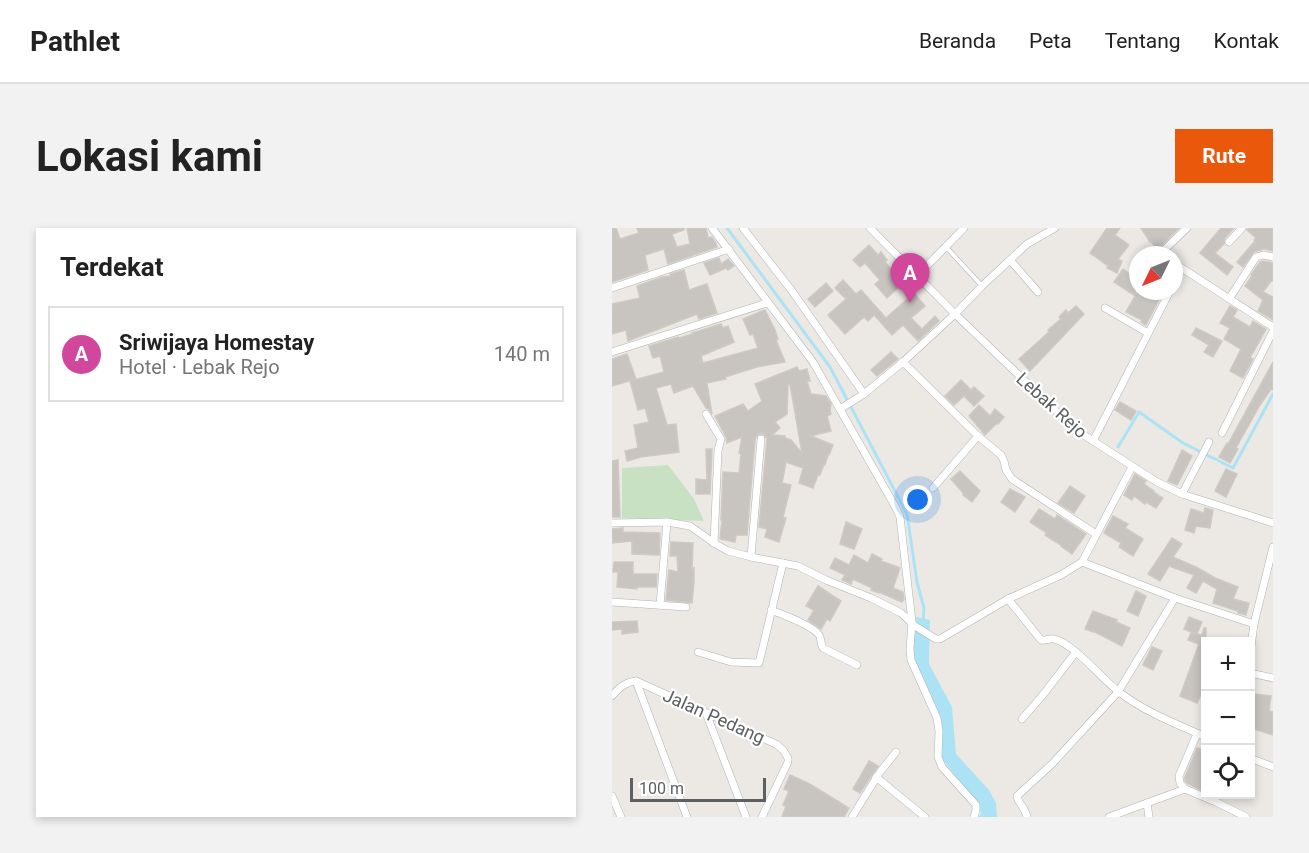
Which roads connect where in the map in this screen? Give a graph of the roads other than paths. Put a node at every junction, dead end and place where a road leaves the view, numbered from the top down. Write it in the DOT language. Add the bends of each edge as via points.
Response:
graph roads {
  1 [pos="712,228"];
  2 [pos="743,228"];
  3 [pos="870,228"];
  4 [pos="964,228"];
  5 [pos="1055,228"];
  6 [pos="1187,228"];
  7 [pos="1242,228"];
  8 [pos="1229,242"];
  9 [pos="1168,246"];
  10 [pos="947,248"];
  11 [pos="729,249"];
  12 [pos="1273,257"];
  13 [pos="1011,261"];
  14 [pos="1183,270"];
  15 [pos="917,276"];
  16 [pos="982,286"];
  17 [pos="612,288"];
  18 [pos="1038,292"];
  19 [pos="1229,299"];
  20 [pos="1165,300"];
  21 [pos="767,303"];
  22 [pos="1105,308"];
  23 [pos="955,314"];
  24 [pos="1273,327"];
  25 [pos="1273,332"];
  26 [pos="1148,333"];
  27 [pos="612,352"];
  28 [pos="903,362"];
  29 [pos="862,396"];
  30 [pos="842,408"];
  31 [pos="706,414"];
  32 [pos="1222,433"];
  33 [pos="978,436"];
  34 [pos="761,439"];
  35 [pos="1093,441"];
  36 [pos="1207,446"];
  37 [pos="1132,467"];
  38 [pos="933,488"];
  39 [pos="1182,494"];
  40 [pos="667,522"];
  41 [pos="612,523"];
  42 [pos="1273,523"];
  43 [pos="1096,534"];
  44 [pos="714,543"];
  45 [pos="1273,547"];
  46 [pos="751,557"];
  47 [pos="1082,562"];
  48 [pos="783,564"];
  49 [pos="1270,577"];
  50 [pos="1175,598"];
  51 [pos="1008,599"];
  52 [pos="612,602"];
  53 [pos="660,605"];
  54 [pos="686,607"];
  55 [pos="771,610"];
  56 [pos="913,624"];
  57 [pos="1254,624"];
  58 [pos="1253,637"];
  59 [pos="698,652"];
  60 [pos="1076,652"];
  61 [pos="857,666"];
  62 [pos="1255,674"];
  63 [pos="1273,678"];
  64 [pos="636,681"];
  65 [pos="1118,692"];
  66 [pos="612,696"];
  67 [pos="706,713"];
  68 [pos="1022,719"];
  69 [pos="1197,734"];
  70 [pos="1201,735"];
  71 [pos="896,752"];
  72 [pos="1255,760"];
  73 [pos="1273,767"];
  74 [pos="876,777"];
  75 [pos="1185,789"];
  76 [pos="612,796"];
  77 [pos="1147,803"];
  78 [pos="621,817"];
  79 [pos="687,817"];
  80 [pos="746,817"];
  81 [pos="762,817"];
  82 [pos="852,817"];
  83 [pos="925,817"];
  84 [pos="974,817"];
  85 [pos="1027,817"];
  86 [pos="1109,817"];
  87 [pos="1149,817"];
  88 [pos="1246,817"];
  1 -- 11 [label="street"];
  2 -- 29 [label="street" via="792,291"];
  3 -- 15 [label="street, Lebak Rejo"];
  4 -- 15 [label="street"];
  5 -- 13 [label="street" via="1028,244"];
  6 -- 9 [label="street"];
  7 -- 8 [label="street"];
  10 -- 16 [label="lane"];
  11 -- 17 [label="street"];
  11 -- 21 [label="street"];
  12 -- 19 [label="street" via="1256,257"];
  13 -- 16 [label="street"];
  13 -- 18 [label="street"];
  14 -- 19 [label="street"];
  15 -- 23 [label="street, Lebak Rejo"];
  16 -- 23 [label="street"];
  19 -- 24 [label="street"];
  20 -- 26 [label="street"];
  21 -- 27 [label="street"];
  21 -- 30 [label="street" via="813,362"];
  22 -- 26 [label="street"];
  23 -- 28 [label="street"];
  23 -- 35 [label="street, Lebak Rejo" via="1076,430"];
  25 -- 32 [label="street"];
  26 -- 35 [label="street"];
  28 -- 29 [label="street"];
  28 -- 33 [label="street"];
  29 -- 30 [label="street"];
  30 -- 56 [label="street" via="900,517"];
  31 -- 44 [label="street" via="721,439"];
  33 -- 38 [label="street"];
  33 -- 43 [label="street" via="1003,457 1012,479"];
  34 -- 46 [label="street"];
  35 -- 37 [label="street, Lebak Rejo"];
  36 -- 39 [label="street"];
  37 -- 39 [label="street, Lebak Rejo"];
  37 -- 43 [label="street"];
  39 -- 42 [label="street, Lebak Rejo"];
  40 -- 41 [label="street"];
  40 -- 44 [label="street" via="690,526"];
  40 -- 53 [label="street"];
  43 -- 47 [label="street"];
  44 -- 46 [label="street"];
  45 -- 49 [label="street"];
  46 -- 48 [label="street"];
  47 -- 50 [label="street"];
  47 -- 51 [label="street"];
  48 -- 55 [label="street"];
  48 -- 56 [label="street" via="798,566 871,598 901,613"];
  49 -- 57 [label="street"];
  50 -- 57 [label="street"];
  50 -- 65 [label="street"];
  51 -- 56 [label="street" via="946,637 936,639"];
  51 -- 60 [label="street" via="1041,640 1057,640"];
  52 -- 53 [label="street"];
  53 -- 54 [label="street"];
  55 -- 59 [label="street" via="759,663 730,662"];
  55 -- 61 [label="street" via="817,632 820,646"];
  56 -- 84 [label="street" via="911,660 937,718 939,762 976,805"];
  57 -- 58 [label="street"];
  60 -- 65 [label="street"];
  60 -- 68 [label="street"];
  62 -- 63 [label="street"];
  64 -- 66 [label="street" via="623,685"];
  64 -- 67 [label="street, Jalan Pedang"];
  64 -- 79 [label="street"];
  65 -- 69 [label="street"];
  65 -- 85 [label="street" via="1052,764 1017,795"];
  67 -- 80 [label="street"];
  67 -- 81 [label="street, Jalan Pedang" via="776,744 788,758"];
  69 -- 70 [label="street"];
  69 -- 75 [label="street" via="1179,776"];
  71 -- 74 [label="street"];
  72 -- 73 [label="street"];
  74 -- 82 [label="street"];
  74 -- 83 [label="street"];
  75 -- 77 [label="street"];
  75 -- 88 [label="street"];
  76 -- 78 [label="street"];
  77 -- 86 [label="street"];
  77 -- 87 [label="street"];
}
